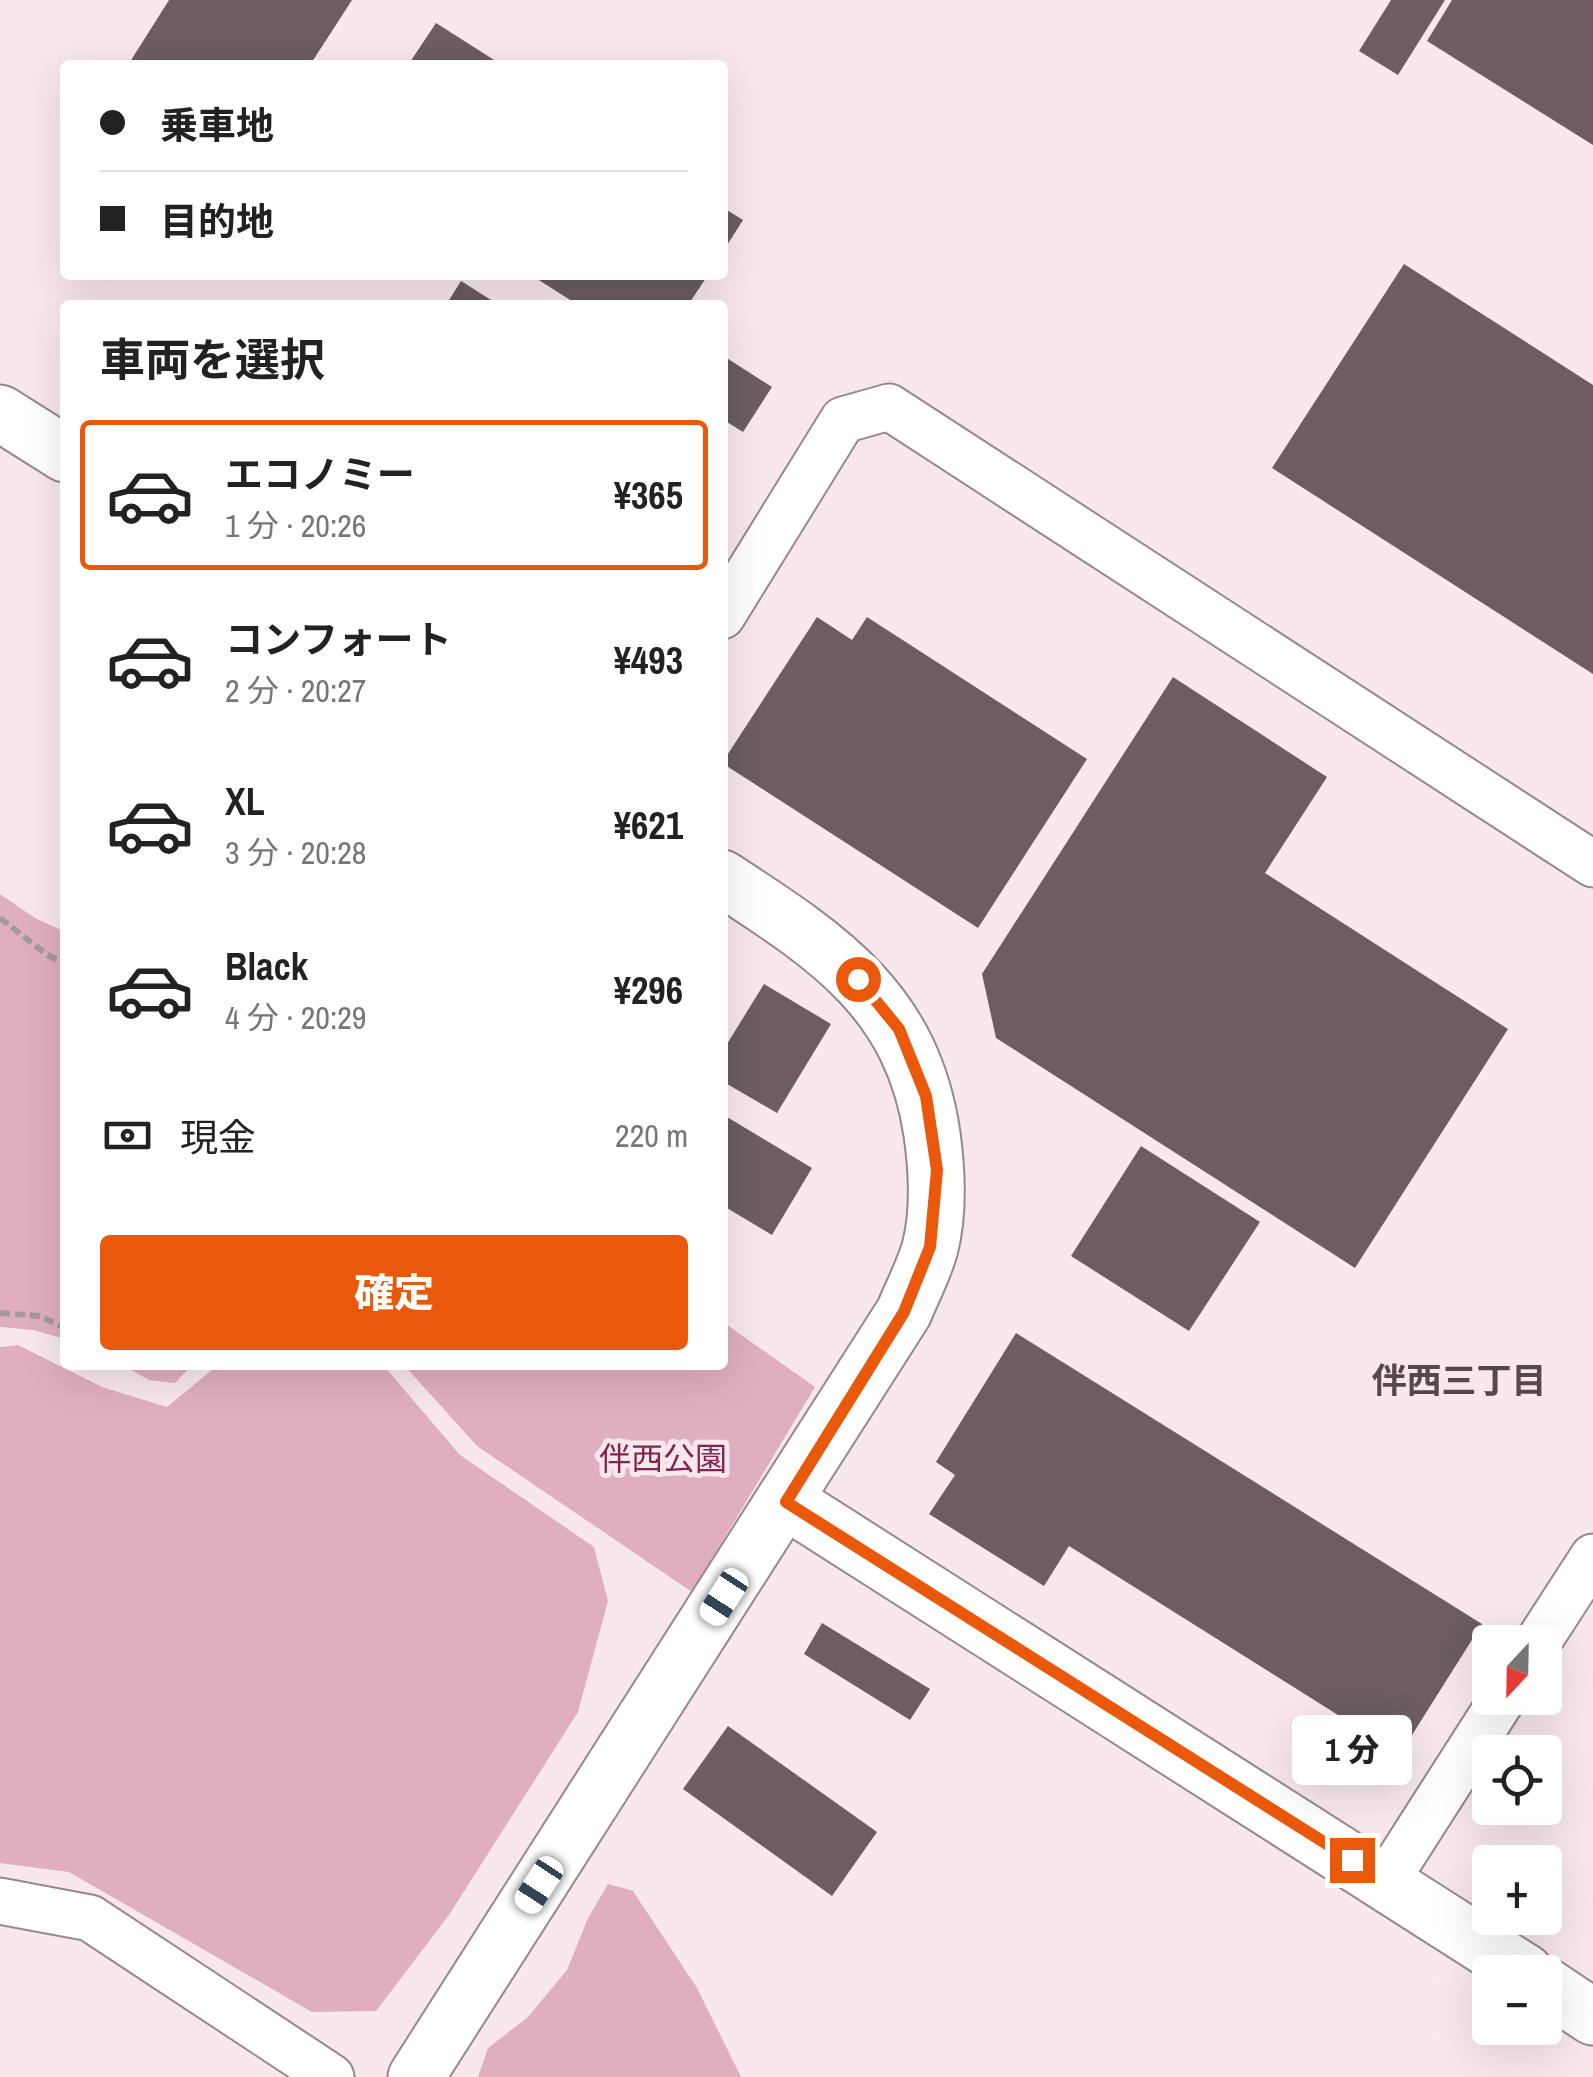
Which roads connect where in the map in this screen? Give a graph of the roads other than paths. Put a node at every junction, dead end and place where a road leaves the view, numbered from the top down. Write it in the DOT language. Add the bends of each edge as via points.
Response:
graph roads {
  1 [pos="0,413"];
  2 [pos="60,451"];
  3 [pos="728,606"];
  4 [pos="1593,864"];
  5 [pos="728,882"];
  6 [pos="786,1502"];
  7 [pos="1593,1557"];
  8 [pos="1549,1625"];
  9 [pos="1492,1715"];
  10 [pos="1386,1881"];
  11 [pos="0,1901"];
  12 [pos="1500,1955"];
  13 [pos="1562,1996"];
  14 [pos="1593,2017"];
  15 [pos="331,2077"];
  16 [pos="416,2077"];
  1 -- 2 [label="street"];
  3 -- 4 [label="street" via="843,420 889,407"];
  5 -- 6 [label="street" via="799,928 858,979 899,1029 926,1096 937,1170 930,1247 904,1312"];
  6 -- 10 [label="street"];
  6 -- 16 [label="street"];
  7 -- 8 [label="street"];
  9 -- 10 [label="street"];
  10 -- 12 [label="street"];
  11 -- 15 [label="street" via="90,1918"];
  13 -- 14 [label="street"];
}
